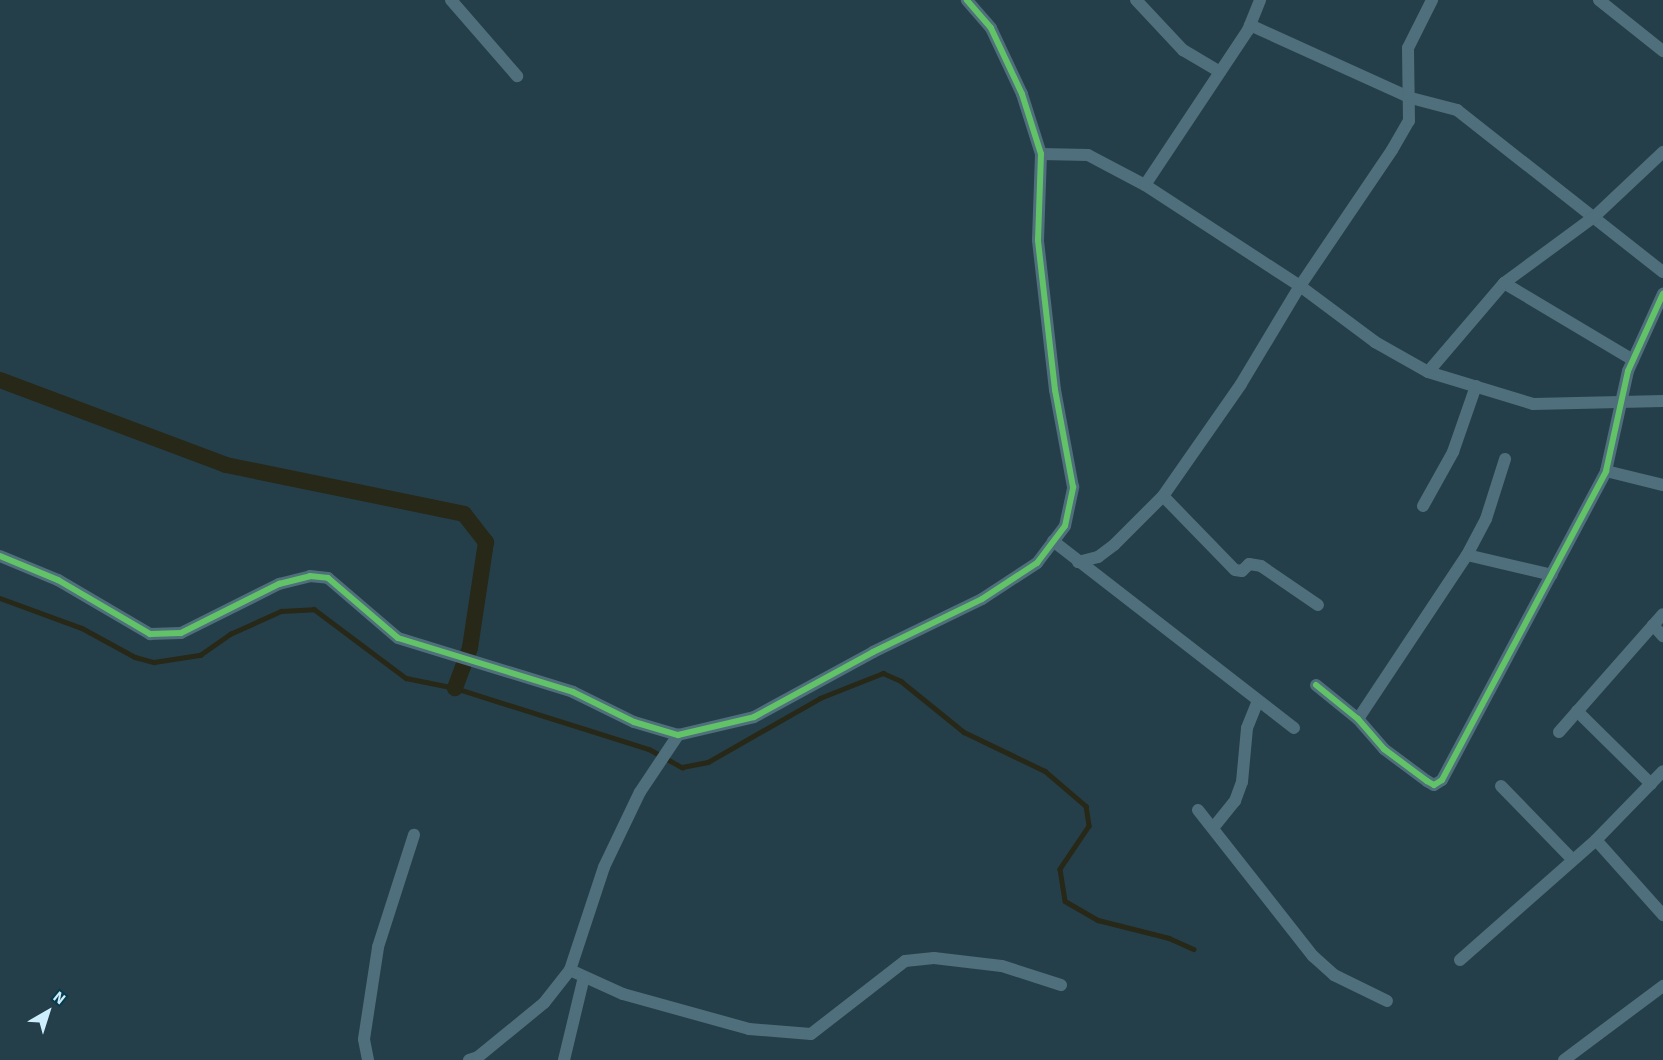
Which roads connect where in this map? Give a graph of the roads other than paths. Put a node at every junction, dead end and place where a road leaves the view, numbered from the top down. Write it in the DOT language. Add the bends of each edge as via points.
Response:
graph roads {
  1 [pos="451,0"];
  2 [pos="967,0"];
  3 [pos="1260,0"];
  4 [pos="1432,0"];
  5 [pos="1599,0"];
  6 [pos="1143,3"];
  7 [pos="1250,25"];
  8 [pos="1663,51"];
  9 [pos="1220,72"];
  10 [pos="517,76"];
  11 [pos="1411,98"];
  12 [pos="1663,152"];
  13 [pos="1041,154"];
  14 [pos="1145,185"];
  15 [pos="1594,217"];
  16 [pos="1663,272"];
  17 [pos="1504,282"];
  18 [pos="1300,286"];
  19 [pos="1663,294"];
  20 [pos="1633,360"];
  21 [pos="1428,372"];
  22 [pos="1476,386"];
  23 [pos="1620,401"];
  24 [pos="1663,401"];
  25 [pos="1505,459"];
  26 [pos="1606,471"];
  27 [pos="1663,485"];
  28 [pos="1162,496"];
  29 [pos="1423,506"];
  30 [pos="1053,541"];
  31 [pos="1467,555"];
  32 [pos="0,556"];
  33 [pos="1078,562"];
  34 [pos="1552,575"];
  35 [pos="1318,605"];
  36 [pos="1663,614"];
  37 [pos="1653,625"];
  38 [pos="1663,636"];
  39 [pos="1316,685"];
  40 [pos="1258,701"];
  41 [pos="1577,711"];
  42 [pos="1358,719"];
  43 [pos="1294,728"];
  44 [pos="1558,732"];
  45 [pos="678,735"];
  46 [pos="1663,771"];
  47 [pos="1651,784"];
  48 [pos="1501,786"];
  49 [pos="1197,810"];
  50 [pos="1213,828"];
  51 [pos="414,835"];
  52 [pos="1596,840"];
  53 [pos="1573,860"];
  54 [pos="1663,915"];
  55 [pos="1460,960"];
  56 [pos="570,970"];
  57 [pos="584,977"];
  58 [pos="1061,985"];
  59 [pos="1661,990"];
  60 [pos="1387,1001"];
  61 [pos="368,1060"];
  62 [pos="469,1060"];
  63 [pos="564,1060"];
  64 [pos="1564,1060"];
  1 -- 10 [label="street"];
  2 -- 13 [label="street" via="991,28 1022,94"];
  3 -- 7 [label="street"];
  4 -- 11 [label="street" via="1408,48"];
  5 -- 8 [label="street"];
  6 -- 9 [label="street" via="1183,50"];
  7 -- 9 [label="street"];
  7 -- 11 [label="street"];
  9 -- 14 [label="street"];
  11 -- 15 [label="street" via="1457,110"];
  11 -- 18 [label="street" via="1404,130"];
  12 -- 15 [label="street"];
  13 -- 14 [label="street" via="1088,155"];
  13 -- 30 [label="street" via="1038,240 1055,390 1073,487 1065,526"];
  14 -- 18 [label="street"];
  15 -- 16 [label="street"];
  15 -- 17 [label="street"];
  17 -- 20 [label="street"];
  17 -- 21 [label="street"];
  18 -- 21 [label="street" via="1375,342"];
  18 -- 28 [label="street" via="1241,384"];
  19 -- 20 [label="street"];
  20 -- 23 [label="street"];
  21 -- 22 [label="street"];
  22 -- 23 [label="street" via="1533,404"];
  22 -- 29 [label="street" via="1453,452"];
  23 -- 24 [label="street"];
  23 -- 26 [label="street"];
  25 -- 31 [label="street" via="1486,519"];
  26 -- 27 [label="street"];
  26 -- 34 [label="street"];
  28 -- 33 [label="street" via="1114,545 1098,557"];
  28 -- 35 [label="street" via="1235,570 1242,571 1249,564 1261,566"];
  30 -- 33 [label="street"];
  30 -- 45 [label="street" via="1037,563 982,599 873,652 754,717"];
  31 -- 34 [label="street"];
  31 -- 42 [label="street"];
  32 -- 45 [label="street" via="58,580 150,634 181,633 279,584 310,576 328,578 398,638 449,657 573,692 634,722"];
  33 -- 40 [label="street"];
  34 -- 42 [label="street" via="1438,784 1427,782 1384,750"];
  36 -- 37 [label="street"];
  37 -- 38 [label="street"];
  37 -- 41 [label="street"];
  39 -- 42 [label="street"];
  40 -- 43 [label="street"];
  40 -- 50 [label="street" via="1247,728 1242,782 1235,801"];
  41 -- 44 [label="street"];
  41 -- 47 [label="street"];
  45 -- 56 [label="street" via="653,771 604,867"];
  46 -- 47 [label="street"];
  47 -- 52 [label="street"];
  48 -- 53 [label="street"];
  49 -- 50 [label="street"];
  50 -- 60 [label="street" via="1313,956 1334,975"];
  51 -- 61 [label="street" via="378,947 364,1039"];
  52 -- 53 [label="street"];
  52 -- 54 [label="street"];
  53 -- 55 [label="street"];
  56 -- 57 [label="street"];
  56 -- 62 [label="street" via="544,1003 478,1058"];
  57 -- 58 [label="street" via="623,994 749,1029 811,1034 905,961 934,958 1002,966"];
  57 -- 63 [label="street"];
  59 -- 64 [label="street"];
}
